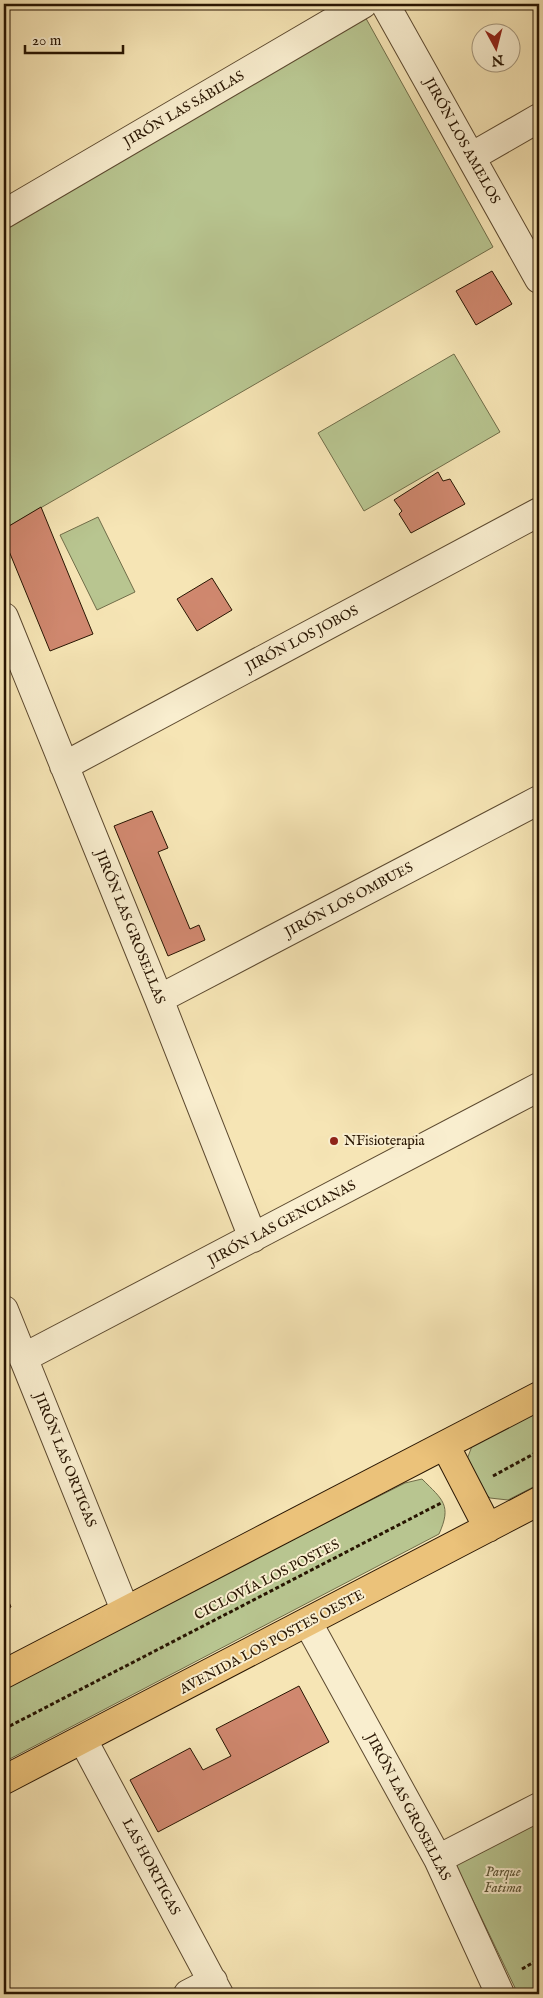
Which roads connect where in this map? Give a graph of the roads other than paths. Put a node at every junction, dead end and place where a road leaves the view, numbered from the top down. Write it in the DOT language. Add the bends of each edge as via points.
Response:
graph roads {
  1 [pos="363,4"];
  2 [pos="385,4"];
  3 [pos="539,118"];
  4 [pos="471,157"];
  5 [pos="4,214"];
  6 [pos="539,278"];
  7 [pos="539,512"];
  8 [pos="4,618"];
  9 [pos="64,766"];
  10 [pos="539,800"];
  11 [pos="159,999"];
  12 [pos="539,1087"];
  13 [pos="253,1238"];
  14 [pos="4,1310"];
  15 [pos="23,1358"];
  16 [pos="539,1396"];
  17 [pos="445,1445"];
  18 [pos="539,1501"];
  19 [pos="488,1528"];
  20 [pos="125,1610"];
  21 [pos="308,1623"];
  22 [pos="4,1674"];
  23 [pos="83,1740"];
  24 [pos="4,1780"];
  25 [pos="539,1807"];
  26 [pos="438,1859"];
  27 [pos="216,1988"];
  28 [pos="188,1994"];
  29 [pos="500,1994"];
  1 -- 5 [label="street, JIRÓN LAS SÁBILAS"];
  2 -- 4 [label="street, JIRÓN LOS AMELOS"];
  3 -- 4 [label="street"];
  4 -- 6 [label="street, JIRÓN LOS AMELOS"];
  7 -- 9 [label="street, JIRÓN LOS JOBOS"];
  8 -- 9 [label="street, JIRÓN LAS GROSELLAS"];
  9 -- 11 [label="street, JIRÓN LAS GROSELLAS"];
  10 -- 11 [label="street, JIRÓN LOS OMBUES"];
  11 -- 13 [label="street, JIRÓN LAS GROSELLAS"];
  12 -- 13 [label="street, JIRÓN LAS GENCIANAS"];
  13 -- 15 [label="street, JIRÓN LAS GENCIANAS"];
  14 -- 15 [label="street, JIRÓN LAS ORTIGAS"];
  15 -- 20 [label="street, JIRÓN LAS ORTIGAS"];
  16 -- 17 [label="main road"];
  17 -- 19 [label="main road"];
  17 -- 20 [label="main road"];
  18 -- 19 [label="main road, AVENIDA LOS POSTES OESTE"];
  19 -- 21 [label="main road, AVENIDA LOS POSTES OESTE"];
  20 -- 22 [label="main road"];
  21 -- 23 [label="main road, AVENIDA LOS POSTES OESTE"];
  21 -- 26 [label="street, JIRÓN LAS GROSELLAS"];
  23 -- 24 [label="main road, AVENIDA LOS POSTES OESTE"];
  23 -- 27 [label="street, LAS HORTIGAS"];
  25 -- 26 [label="street"];
  26 -- 29 [label="street, JIRÓN LAS GROSELLAS"];
  27 -- 28 [label="street"];
}
